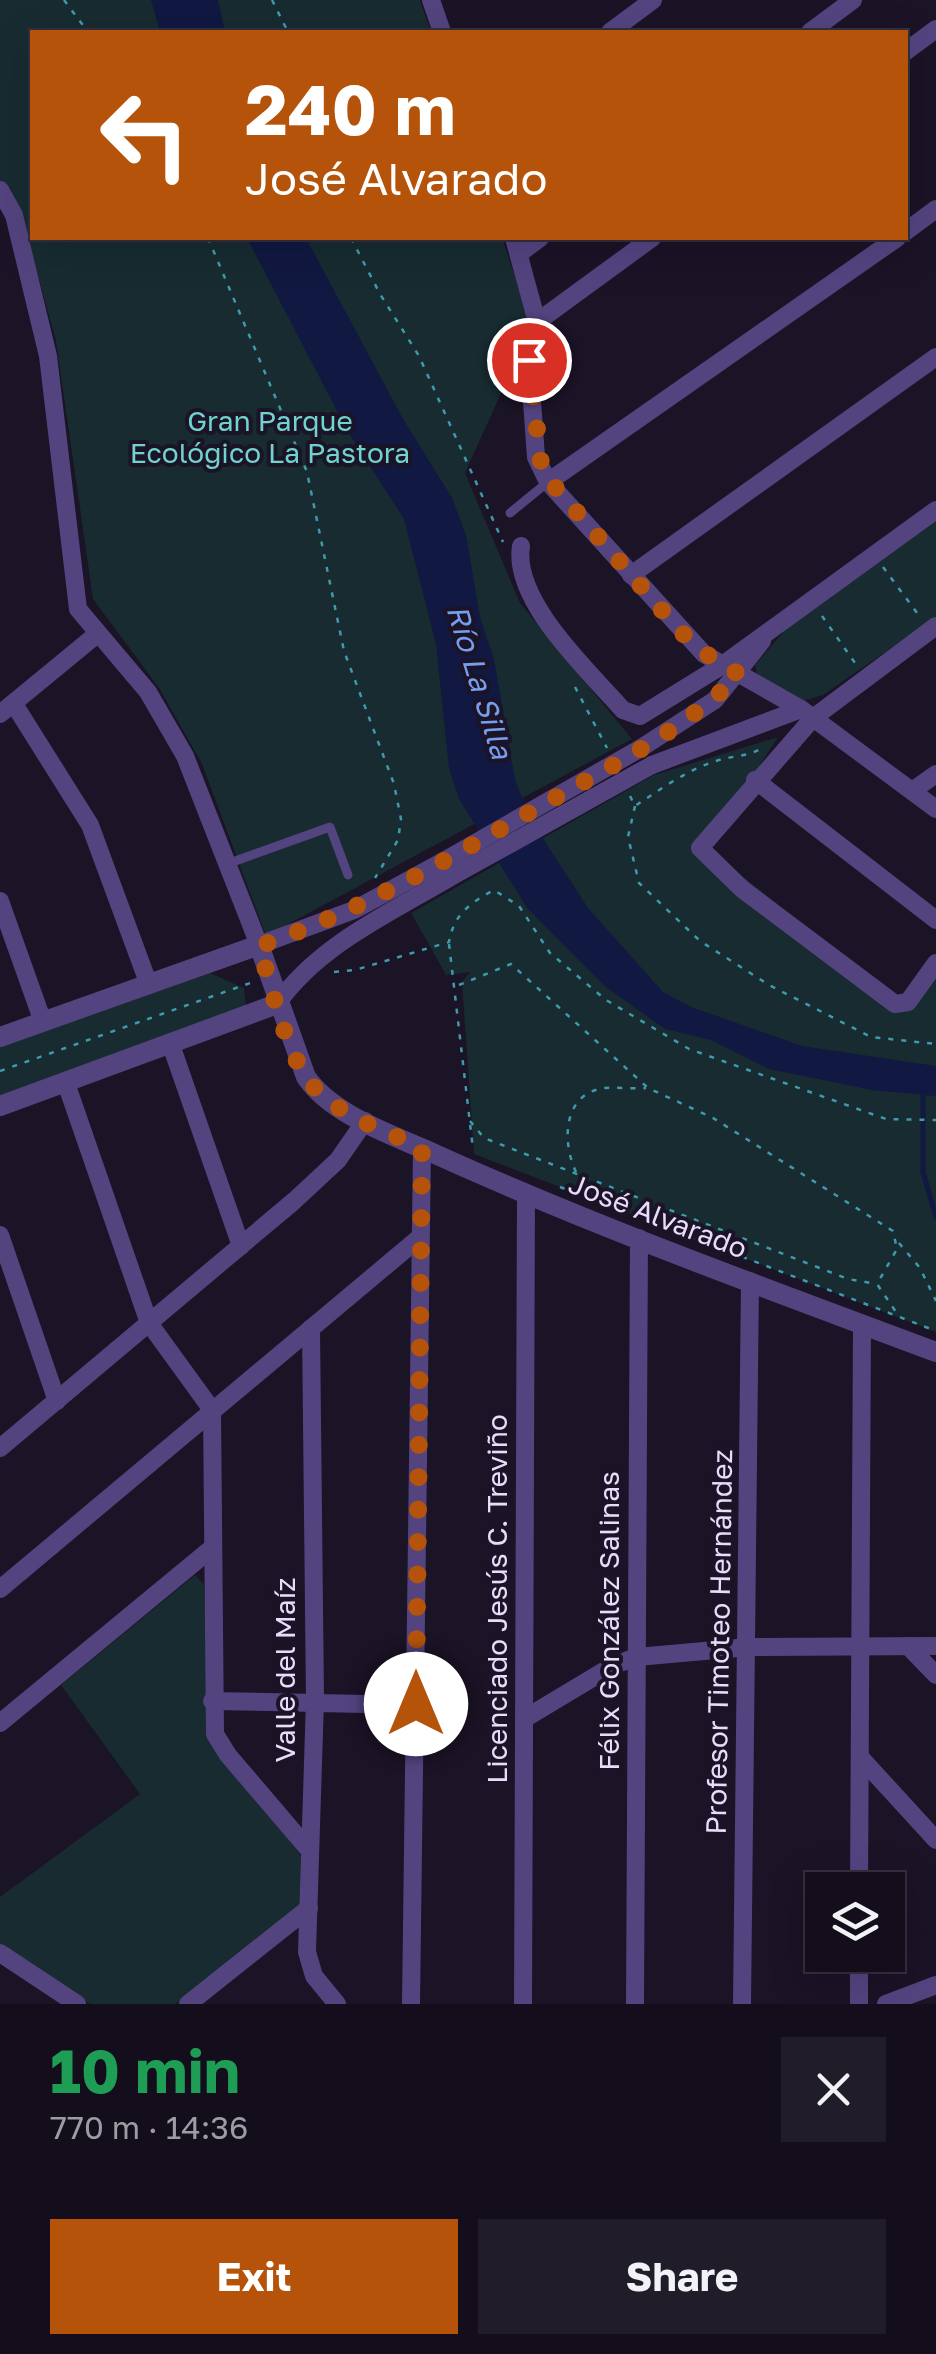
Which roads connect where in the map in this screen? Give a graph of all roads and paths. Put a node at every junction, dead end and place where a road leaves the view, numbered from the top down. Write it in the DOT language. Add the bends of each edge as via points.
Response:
graph roads {
  1 [pos="64,0"];
  2 [pos="272,0"];
  3 [pos="451,0"];
  4 [pos="653,0"];
  5 [pos="853,0"];
  6 [pos="433,6"];
  7 [pos="936,29"];
  8 [pos="86,30"];
  9 [pos="287,30"];
  10 [pos="441,30"];
  11 [pos="613,30"];
  12 [pos="813,30"];
  13 [pos="908,50"];
  14 [pos="0,190"];
  15 [pos="936,209"];
  16 [pos="7,220"];
  17 [pos="908,230"];
  18 [pos="209,240"];
  19 [pos="353,240"];
  20 [pos="649,240"];
  21 [pos="894,240"];
  22 [pos="517,245"];
  23 [pos="537,322"];
  24 [pos="936,357"];
  25 [pos="548,482"];
  26 [pos="936,510"];
  27 [pos="510,513"];
  28 [pos="513,547"];
  29 [pos="874,555"];
  30 [pos="631,575"];
  31 [pos="816,606"];
  32 [pos="933,628"];
  33 [pos="769,630"];
  34 [pos="96,635"];
  35 [pos="721,666"];
  36 [pos="740,674"];
  37 [pos="864,676"];
  38 [pos="7,709"];
  39 [pos="807,714"];
  40 [pos="936,774"];
  41 [pos="756,780"];
  42 [pos="912,792"];
  43 [pos="635,806"];
  44 [pos="936,809"];
  45 [pos="227,864"];
  46 [pos="445,870"];
  47 [pos="348,875"];
  48 [pos="369,888"];
  49 [pos="0,901"];
  50 [pos="936,920"];
  51 [pos="449,942"];
  52 [pos="259,946"];
  53 [pos="936,963"];
  54 [pos="322,972"];
  55 [pos="268,977"];
  56 [pos="149,984"];
  57 [pos="457,986"];
  58 [pos="277,1004"];
  59 [pos="42,1022"];
  60 [pos="0,1037"];
  61 [pos="936,1044"];
  62 [pos="172,1046"];
  63 [pos="0,1071"];
  64 [pos="66,1083"];
  65 [pos="648,1088"];
  66 [pos="0,1106"];
  67 [pos="469,1120"];
  68 [pos="936,1120"];
  69 [pos="364,1121"];
  70 [pos="422,1148"];
  71 [pos="474,1154"];
  72 [pos="577,1173"];
  73 [pos="548,1182"];
  74 [pos="526,1194"];
  75 [pos="0,1235"];
  76 [pos="419,1238"];
  77 [pos="638,1238"];
  78 [pos="898,1242"];
  79 [pos="241,1246"];
  80 [pos="750,1281"];
  81 [pos="877,1284"];
  82 [pos="936,1301"];
  83 [pos="899,1317"];
  84 [pos="149,1323"];
  85 [pos="862,1324"];
  86 [pos="311,1328"];
  87 [pos="936,1331"];
  88 [pos="936,1352"];
  89 [pos="57,1401"];
  90 [pos="212,1410"];
  91 [pos="0,1448"];
  92 [pos="212,1548"];
  93 [pos="0,1589"];
  94 [pos="860,1646"];
  95 [pos="908,1646"];
  96 [pos="936,1646"];
  97 [pos="748,1647"];
  98 [pos="637,1657"];
  99 [pos="936,1676"];
  100 [pos="314,1700"];
  101 [pos="212,1701"];
  102 [pos="416,1704"];
  103 [pos="2,1717"];
  104 [pos="524,1719"];
  105 [pos="860,1756"];
  106 [pos="936,1840"];
  107 [pos="310,1850"];
  108 [pos="859,1872"];
  109 [pos="309,1908"];
  110 [pos="0,1953"];
  111 [pos="859,1972"];
  112 [pos="936,1985"];
  113 [pos="192,2003"];
  114 [pos="77,2004"];
  115 [pos="337,2004"];
  116 [pos="411,2004"];
  117 [pos="524,2004"];
  118 [pos="636,2004"];
  119 [pos="742,2004"];
  120 [pos="858,2004"];
  121 [pos="886,2004"];
  1 -- 8 [label="path"];
  2 -- 9 [label="path"];
  3 -- 6 [label="street"];
  4 -- 11 [label="street"];
  5 -- 12 [label="street"];
  6 -- 10 [label="street"];
  7 -- 13 [label="street"];
  14 -- 16 [label="street"];
  15 -- 17 [label="street"];
  16 -- 34 [label="street" via="48,356 75,597"];
  18 -- 48 [label="path" via="306,472 344,652 394,784 398,840"];
  19 -- 28 [label="path"];
  20 -- 23 [label="street"];
  21 -- 25 [label="street"];
  22 -- 23 [label="street"];
  23 -- 25 [label="street" via="529,360 536,456"];
  24 -- 30 [label="street"];
  25 -- 27 [label="lane"];
  25 -- 30 [label="street"];
  26 -- 29 [label="street"];
  28 -- 35 [label="street" via="529,595 628,713 646,714"];
  29 -- 32 [label="path"];
  29 -- 33 [label="street"];
  30 -- 35 [label="street"];
  31 -- 37 [label="path"];
  32 -- 37 [label="street"];
  33 -- 35 [label="street"];
  33 -- 36 [label="street"];
  34 -- 38 [label="street"];
  34 -- 45 [label="street" via="131,669 176,740"];
  35 -- 36 [label="street"];
  36 -- 39 [label="street"];
  36 -- 46 [label="street, bridge" via="705,708"];
  37 -- 39 [label="street"];
  38 -- 56 [label="street" via="90,825"];
  39 -- 41 [label="street"];
  39 -- 42 [label="street"];
  39 -- 46 [label="street, bridge" via="652,765"];
  40 -- 42 [label="street"];
  41 -- 50 [label="street"];
  41 -- 53 [label="street" via="700,848 742,890 901,1006"];
  42 -- 44 [label="street"];
  43 -- 61 [label="path" via="628,837 639,883 700,941 870,1037"];
  45 -- 47 [label="lane" via="330,828"];
  45 -- 52 [label="street"];
  46 -- 52 [label="street"];
  46 -- 58 [label="street" via="344,941"];
  49 -- 59 [label="street"];
  51 -- 54 [label="path" via="355,970"];
  51 -- 57 [label="path"];
  51 -- 68 [label="path" via="452,922 494,890 519,906 550,953 606,1000 689,1050 886,1119"];
  52 -- 55 [label="street, José Alvarado"];
  52 -- 56 [label="street"];
  55 -- 58 [label="street, José Alvarado"];
  55 -- 63 [label="path"];
  56 -- 59 [label="street"];
  57 -- 65 [label="path" via="511,964"];
  57 -- 67 [label="path"];
  58 -- 62 [label="street"];
  58 -- 69 [label="street, José Alvarado" via="310,1084"];
  59 -- 60 [label="street"];
  62 -- 64 [label="street"];
  62 -- 79 [label="street"];
  64 -- 66 [label="street"];
  64 -- 84 [label="street"];
  65 -- 72 [label="path" via="602,1088 583,1098 570,1114 565,1138"];
  65 -- 78 [label="path" via="713,1118 893,1231"];
  67 -- 71 [label="path"];
  67 -- 72 [label="path" via="484,1138"];
  69 -- 70 [label="street, José Alvarado"];
  69 -- 79 [label="street" via="338,1160"];
  70 -- 74 [label="street, José Alvarado"];
  70 -- 76 [label="street"];
  72 -- 81 [label="path" via="848,1279"];
  73 -- 83 [label="path"];
  74 -- 77 [label="street, José Alvarado"];
  74 -- 104 [label="street, Licenciado Jesús C. Treviño"];
  75 -- 89 [label="street"];
  76 -- 86 [label="street"];
  76 -- 102 [label="street"];
  77 -- 80 [label="street, José Alvarado"];
  77 -- 98 [label="street, Félix González Salinas"];
  78 -- 81 [label="path"];
  78 -- 82 [label="path"];
  79 -- 84 [label="street"];
  80 -- 85 [label="street, José Alvarado"];
  80 -- 97 [label="street, Profesor Timoteo Hernández"];
  81 -- 83 [label="path"];
  83 -- 87 [label="path"];
  84 -- 89 [label="street"];
  84 -- 90 [label="street"];
  85 -- 88 [label="street, José Alvarado"];
  85 -- 94 [label="street"];
  86 -- 90 [label="street"];
  86 -- 100 [label="street, Valle del Maíz"];
  89 -- 91 [label="street"];
  90 -- 92 [label="street"];
  90 -- 93 [label="street"];
  92 -- 101 [label="street"];
  92 -- 103 [label="street"];
  94 -- 95 [label="street"];
  94 -- 97 [label="street"];
  94 -- 105 [label="street"];
  95 -- 96 [label="street"];
  95 -- 99 [label="street"];
  97 -- 98 [label="street"];
  97 -- 119 [label="street, Profesor Timoteo Hernández"];
  98 -- 104 [label="street"];
  98 -- 118 [label="street, Félix González Salinas"];
  100 -- 101 [label="street"];
  100 -- 102 [label="street"];
  100 -- 107 [label="street, Valle del Maíz"];
  101 -- 107 [label="street" via="220,1744"];
  102 -- 116 [label="street"];
  104 -- 117 [label="street, Licenciado Jesús C. Treviño"];
  105 -- 106 [label="street"];
  105 -- 108 [label="street"];
  107 -- 109 [label="street, Valle del Maíz"];
  109 -- 113 [label="street"];
  109 -- 115 [label="street, Valle del Maíz" via="310,1968"];
  110 -- 114 [label="street"];
  111 -- 120 [label="street"];
  112 -- 121 [label="street"];
}
